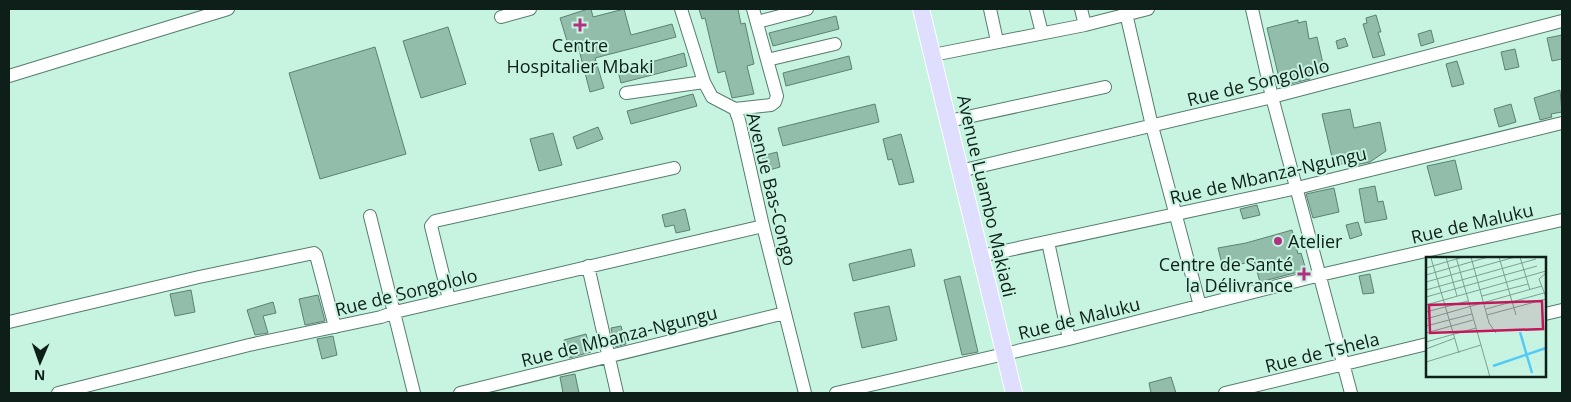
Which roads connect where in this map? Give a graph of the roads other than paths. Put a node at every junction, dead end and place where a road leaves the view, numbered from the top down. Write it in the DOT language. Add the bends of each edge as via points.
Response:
graph roads {
  1 [pos="228,9"];
  2 [pos="530,9"];
  3 [pos="681,9"];
  4 [pos="753,9"];
  5 [pos="807,9"];
  6 [pos="921,9"];
  7 [pos="990,9"];
  8 [pos="1036,9"];
  9 [pos="1081,9"];
  10 [pos="1148,9"];
  11 [pos="1252,9"];
  12 [pos="1126,11"];
  13 [pos="500,17"];
  14 [pos="1562,21"];
  15 [pos="757,22"];
  16 [pos="1085,24"];
  17 [pos="1042,33"];
  18 [pos="997,41"];
  19 [pos="835,44"];
  20 [pos="933,55"];
  21 [pos="767,60"];
  22 [pos="9,76"];
  23 [pos="704,82"];
  24 [pos="1105,87"];
  25 [pos="626,93"];
  26 [pos="1272,96"];
  27 [pos="735,109"];
  28 [pos="949,120"];
  29 [pos="1562,122"];
  30 [pos="1152,126"];
  31 [pos="674,168"];
  32 [pos="960,171"];
  33 [pos="1297,188"];
  34 [pos="1175,215"];
  35 [pos="370,216"];
  36 [pos="1562,220"];
  37 [pos="763,226"];
  38 [pos="1048,242"];
  39 [pos="981,256"];
  40 [pos="588,266"];
  41 [pos="1320,275"];
  42 [pos="449,299"];
  43 [pos="1200,306"];
  44 [pos="1562,310"];
  45 [pos="395,312"];
  46 [pos="785,313"];
  47 [pos="1546,314"];
  48 [pos="9,322"];
  49 [pos="336,327"];
  50 [pos="1069,339"];
  51 [pos="1426,344"];
  52 [pos="1004,355"];
  53 [pos="608,357"];
  54 [pos="1344,366"];
  55 [pos="58,393"];
  56 [pos="414,393"];
  57 [pos="460,393"];
  58 [pos="617,393"];
  59 [pos="805,393"];
  60 [pos="836,393"];
  61 [pos="1014,393"];
  62 [pos="1225,393"];
  63 [pos="1352,393"];
  1 -- 22 [label="street"];
  2 -- 13 [label="street"];
  3 -- 23 [label="street, Avenue Bas-Congo"];
  4 -- 15 [label="street"];
  5 -- 15 [label="street"];
  6 -- 20 [label="main road, Avenue Luambo Makiadi"];
  7 -- 18 [label="street"];
  8 -- 17 [label="street"];
  9 -- 16 [label="street"];
  10 -- 12 [label="street"];
  11 -- 26 [label="street"];
  12 -- 16 [label="street"];
  12 -- 30 [label="street"];
  14 -- 26 [label="street, Rue de Songololo"];
  15 -- 21 [label="street"];
  16 -- 17 [label="street"];
  17 -- 18 [label="street"];
  18 -- 20 [label="street"];
  19 -- 21 [label="street"];
  20 -- 28 [label="main road, Avenue Luambo Makiadi"];
  21 -- 27 [label="street" via="777,96 775,102"];
  23 -- 25 [label="street"];
  23 -- 27 [label="street, Avenue Bas-Congo" via="712,96"];
  24 -- 28 [label="street"];
  26 -- 30 [label="street, Rue de Songololo"];
  26 -- 33 [label="street"];
  27 -- 37 [label="street, Avenue Bas-Congo"];
  28 -- 32 [label="main road, Avenue Luambo Makiadi"];
  29 -- 33 [label="street, Rue de Mbanza-Ngungu"];
  30 -- 32 [label="street, Rue de Songololo"];
  30 -- 34 [label="street"];
  31 -- 42 [label="street" via="436,221 431,226"];
  32 -- 39 [label="main road, Avenue Luambo Makiadi"];
  33 -- 34 [label="street, Rue de Mbanza-Ngungu"];
  33 -- 41 [label="street"];
  34 -- 38 [label="street, Rue de Mbanza-Ngungu"];
  34 -- 43 [label="street"];
  35 -- 45 [label="street"];
  36 -- 41 [label="street, Rue de Maluku"];
  37 -- 40 [label="street, Rue de Songololo"];
  37 -- 46 [label="street, Avenue Bas-Congo"];
  38 -- 39 [label="street, Rue de Mbanza-Ngungu"];
  38 -- 50 [label="street"];
  39 -- 52 [label="main road, Avenue Luambo Makiadi"];
  40 -- 42 [label="street, Rue de Songololo"];
  40 -- 53 [label="street"];
  41 -- 43 [label="street, Rue de Maluku"];
  41 -- 54 [label="street"];
  42 -- 45 [label="street, Rue de Songololo"];
  43 -- 50 [label="street, Rue de Maluku"];
  44 -- 47 [label="street"];
  45 -- 49 [label="street, Rue de Songololo"];
  45 -- 56 [label="street"];
  46 -- 53 [label="street, Rue de Mbanza-Ngungu"];
  46 -- 59 [label="street, Avenue Bas-Congo"];
  48 -- 49 [label="street" via="314,253"];
  49 -- 55 [label="street, Rue de Songololo"];
  50 -- 52 [label="street, Rue de Maluku"];
  51 -- 54 [label="street, Rue de Tshela"];
  52 -- 60 [label="street, Rue de Maluku"];
  52 -- 61 [label="main road, Avenue Luambo Makiadi"];
  53 -- 57 [label="street, Rue de Mbanza-Ngungu"];
  53 -- 58 [label="street"];
  54 -- 62 [label="street, Rue de Tshela"];
  54 -- 63 [label="street"];
}
